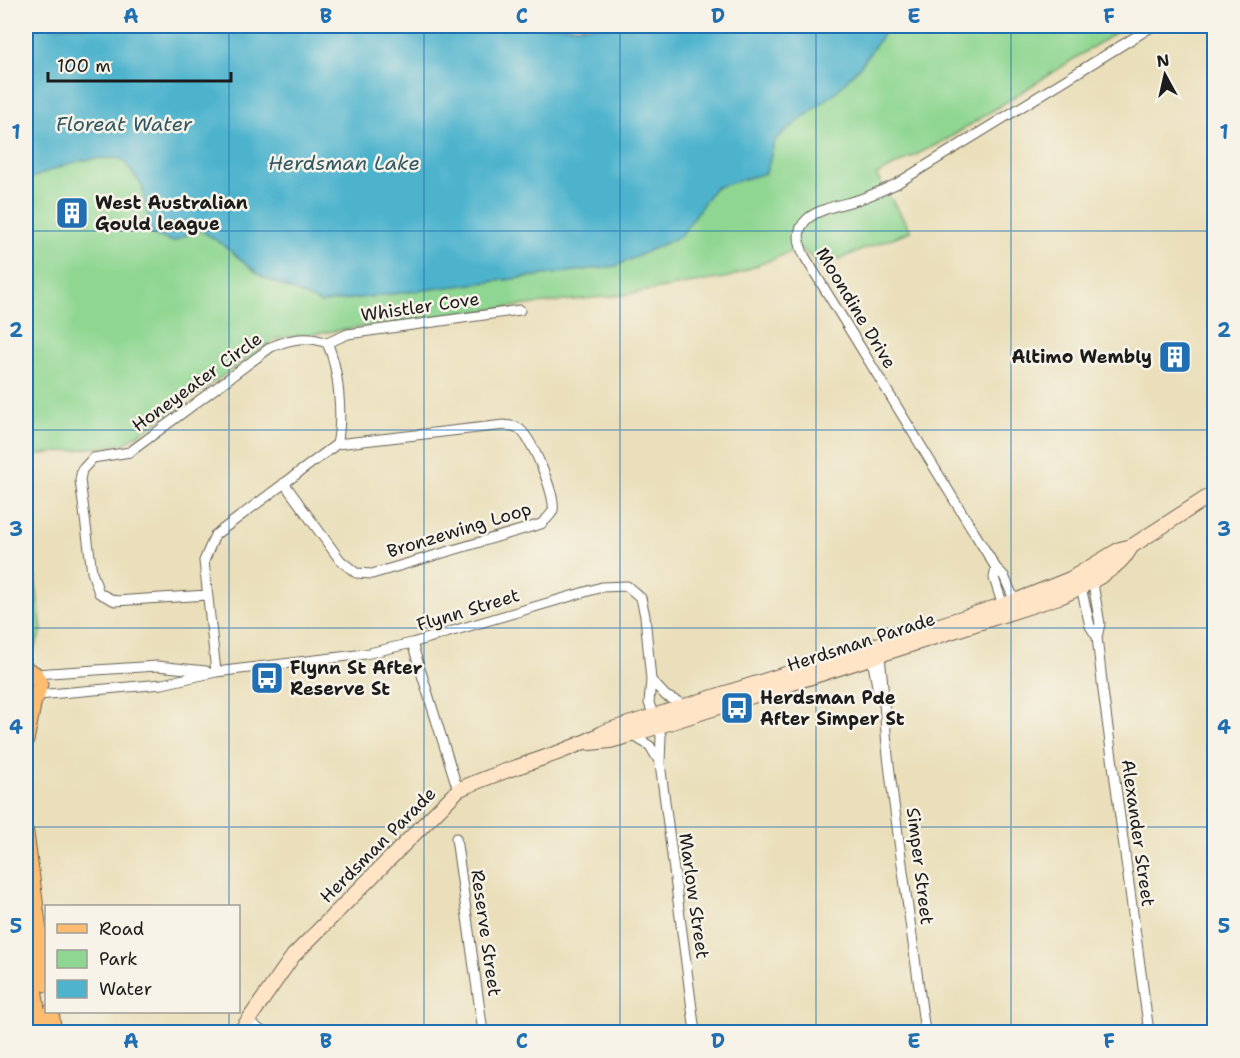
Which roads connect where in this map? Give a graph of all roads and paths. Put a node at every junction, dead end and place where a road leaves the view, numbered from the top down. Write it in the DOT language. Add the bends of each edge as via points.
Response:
graph roads {
  1 [pos="1153,26"];
  2 [pos="520,310"];
  3 [pos="327,343"];
  4 [pos="337,444"];
  5 [pos="284,483"];
  6 [pos="1215,493"];
  7 [pos="1085,578"];
  8 [pos="207,595"];
  9 [pos="1010,607"];
  10 [pos="412,644"];
  11 [pos="875,650"];
  12 [pos="31,672"];
  13 [pos="216,672"];
  14 [pos="651,680"];
  15 [pos="32,700"];
  16 [pos="685,705"];
  17 [pos="655,721"];
  18 [pos="632,735"];
  19 [pos="26,741"];
  20 [pos="585,743"];
  21 [pos="660,763"];
  22 [pos="458,790"];
  23 [pos="26,833"];
  24 [pos="456,838"];
  25 [pos="26,926"];
  26 [pos="45,976"];
  27 [pos="51,1013"];
  28 [pos="244,1027"];
  29 [pos="40,1032"];
  30 [pos="54,1032"];
  31 [pos="263,1032"];
  32 [pos="483,1032"];
  33 [pos="695,1032"];
  34 [pos="925,1032"];
  35 [pos="1149,1032"];
  1 -- 9 [label="street, Moondine Drive" via="896,184 859,200 823,209 807,217 801,228 800,248 996,568 994,578"];
  2 -- 3 [label="street, Whistler Cove" via="348,334"];
  3 -- 4 [label="street" via="341,426"];
  3 -- 8 [label="street, Honeyeater Circle" via="313,338 271,347 130,452 93,458 82,470 92,572 99,593 115,601"];
  4 -- 5 [label="street"];
  4 -- 5 [label="street, Bronzewing Loop" via="504,425 519,428 549,484 554,501 552,514 541,524 372,574 356,573 340,560"];
  5 -- 8 [label="street" via="215,536 204,561"];
  6 -- 7 [label="main road, Herdsman Parade" via="1132,546 1125,558"];
  7 -- 9 [label="main road, Herdsman Parade"];
  7 -- 35 [label="street, Alexander Street" via="1100,624 1097,637"];
  8 -- 13 [label="street"];
  9 -- 11 [label="main road, Herdsman Parade"];
  10 -- 13 [label="street, Flynn Street" via="315,662"];
  10 -- 14 [label="street, Flynn Street" via="602,587 627,586 641,598"];
  10 -- 22 [label="street"];
  11 -- 16 [label="main road, Herdsman Parade"];
  11 -- 17 [label="main road, Herdsman Parade"];
  11 -- 34 [label="street, Simper Street" via="886,691 883,703"];
  12 -- 13 [label="street, Flynn Street" via="157,666"];
  12 -- 15 [label="main road" via="40,684"];
  13 -- 15 [label="street, Flynn Street" via="162,684"];
  14 -- 16 [label="street" via="666,696"];
  14 -- 17 [label="street, Flynn Street" via="649,703"];
  15 -- 19 [label="main road"];
  16 -- 17 [label="main road, Herdsman Parade"];
  17 -- 18 [label="main road, Herdsman Parade"];
  17 -- 20 [label="main road, Herdsman Parade" via="606,731"];
  17 -- 21 [label="street, Marlow Street" via="661,736"];
  18 -- 20 [label="main road, Herdsman Parade"];
  18 -- 21 [label="street" via="650,746"];
  20 -- 22 [label="main road, Herdsman Parade"];
  21 -- 33 [label="street, Marlow Street"];
  22 -- 28 [label="main road, Herdsman Parade" via="293,956"];
  23 -- 26 [label="main road"];
  24 -- 32 [label="street, Reserve Street"];
  25 -- 29 [label="main road"];
  27 -- 30 [label="main road"];
  28 -- 31 [label="street"];
}
